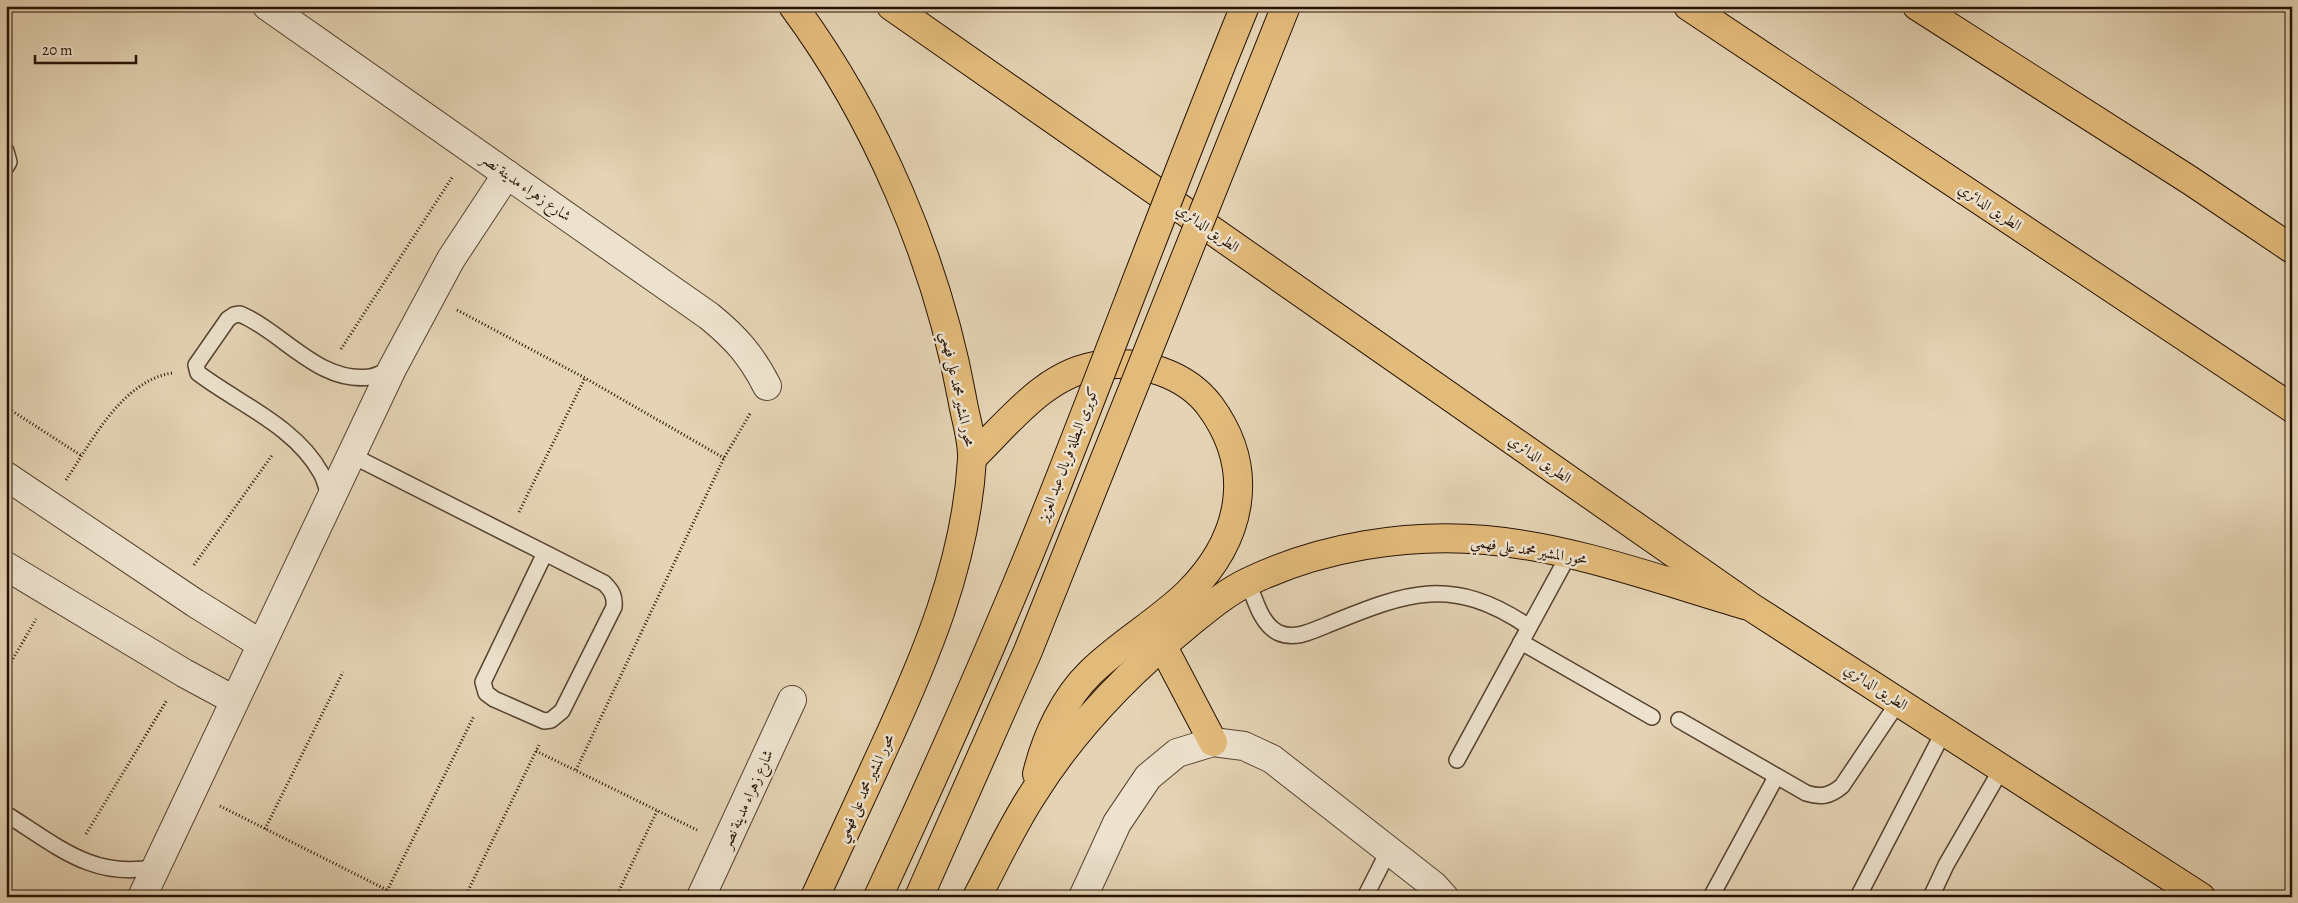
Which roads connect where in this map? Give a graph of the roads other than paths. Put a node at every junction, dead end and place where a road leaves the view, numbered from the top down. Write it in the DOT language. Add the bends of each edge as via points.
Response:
graph roads {
  1 [pos="267,6"];
  2 [pos="794,6"];
  3 [pos="891,6"];
  4 [pos="1245,6"];
  5 [pos="1286,6"];
  6 [pos="1688,6"];
  7 [pos="1917,6"];
  8 [pos="6,151"];
  9 [pos="6,167"];
  10 [pos="507,174"];
  11 [pos="2292,249"];
  12 [pos="392,369"];
  13 [pos="767,386"];
  14 [pos="2292,408"];
  15 [pos="351,455"];
  16 [pos="972,457"];
  17 [pos="6,476"];
  18 [pos="330,498"];
  19 [pos="545,554"];
  20 [pos="1570,554"];
  21 [pos="6,566"];
  22 [pos="1248,582"];
  23 [pos="1751,607"];
  24 [pos="1528,627"];
  25 [pos="1521,642"];
  26 [pos="261,644"];
  27 [pos="1162,645"];
  28 [pos="234,700"];
  29 [pos="792,700"];
  30 [pos="1899,701"];
  31 [pos="1652,717"];
  32 [pos="1679,720"];
  33 [pos="1944,731"];
  34 [pos="1213,742"];
  35 [pos="1457,760"];
  36 [pos="2002,768"];
  37 [pos="1776,777"];
  38 [pos="1032,795"];
  39 [pos="6,814"];
  40 [pos="1389,850"];
  41 [pos="155,867"];
  42 [pos="142,897"];
  43 [pos="701,897"];
  44 [pos="815,897"];
  45 [pos="878,897"];
  46 [pos="919,897"];
  47 [pos="977,897"];
  48 [pos="1083,897"];
  49 [pos="1365,897"];
  50 [pos="1444,897"];
  51 [pos="1711,897"];
  52 [pos="1858,897"];
  53 [pos="1931,897"];
  54 [pos="2201,897"];
  1 -- 10 [label="street, شارع زهراء مدينة نصر"];
  2 -- 16 [label="main road, محور المشير محمد على فهمي" via="856,104 897,188 930,275 956,365"];
  3 -- 23 [label="main road, الطريق الدائري"];
  4 -- 45 [label="main road, كوبرى البطلة فريال عبد العزيز, bridge" via="999,628"];
  5 -- 46 [label="main road, bridge" via="1028,650"];
  6 -- 14 [label="main road, الطريق الدائري"];
  7 -- 11 [label="main road"];
  8 -- 9 [label="lane" via="9,162"];
  10 -- 12 [label="street" via="451,259"];
  10 -- 13 [label="street, شارع زهراء مدينة نصر" via="733,335 752,358"];
  12 -- 15 [label="street"];
  12 -- 18 [label="lane" via="371,377 349,377 328,370 240,314 228,319 196,365 198,373 287,434 307,452 321,474"];
  15 -- 18 [label="street"];
  15 -- 19 [label="lane"];
  16 -- 38 [label="main road" via="1034,397 1060,378 1089,366 1121,363 1152,368 1181,380 1205,400 1224,426 1236,454 1240,486 1234,516 1208,570 1187,593 1090,672 1054,726 1041,756"];
  16 -- 44 [label="main road, محور المشير محمد على فهمي" via="952,577 934,634"];
  17 -- 26 [label="street"];
  18 -- 26 [label="street"];
  19 -- 19 [label="lane" via="604,583 615,598 614,608 562,711 551,720 537,719 486,693 483,682"];
  20 -- 22 [label="main road, محور المشير محمد على فهمي" via="1486,540 1417,539 1349,548 1283,567"];
  20 -- 23 [label="main road, محور المشير محمد على فهمي"];
  20 -- 24 [label="lane"];
  21 -- 28 [label="street"];
  22 -- 24 [label="lane" via="1265,622 1288,636 1301,635 1386,602 1431,594 1481,601"];
  22 -- 27 [label="main road, محور المشير محمد على فهمي" via="1220,598"];
  23 -- 30 [label="main road, الطريق الدائري"];
  24 -- 25 [label="lane"];
  25 -- 31 [label="lane"];
  25 -- 35 [label="lane"];
  26 -- 28 [label="street"];
  27 -- 34 [label="main road"];
  27 -- 38 [label="main road, محور المشير محمد على فهمي" via="1090,719 1054,762"];
  28 -- 41 [label="street"];
  29 -- 43 [label="street, شارع زهراء مدينة نصر"];
  30 -- 33 [label="main road, الطريق الدائري"];
  30 -- 37 [label="lane" via="1834,793 1815,796"];
  32 -- 37 [label="lane"];
  33 -- 36 [label="main road, الطريق الدائري"];
  33 -- 52 [label="lane"];
  34 -- 40 [label="street" via="1244,746 1272,759"];
  34 -- 48 [label="street" via="1177,753 1148,777 1117,823"];
  36 -- 53 [label="lane"];
  36 -- 54 [label="main road, الطريق الدائري"];
  37 -- 51 [label="lane"];
  38 -- 47 [label="main road, محور المشير محمد على فهمي"];
  39 -- 41 [label="lane" via="73,856 104,868 138,870"];
  40 -- 49 [label="lane"];
  40 -- 50 [label="street"];
  41 -- 42 [label="street"];
}
